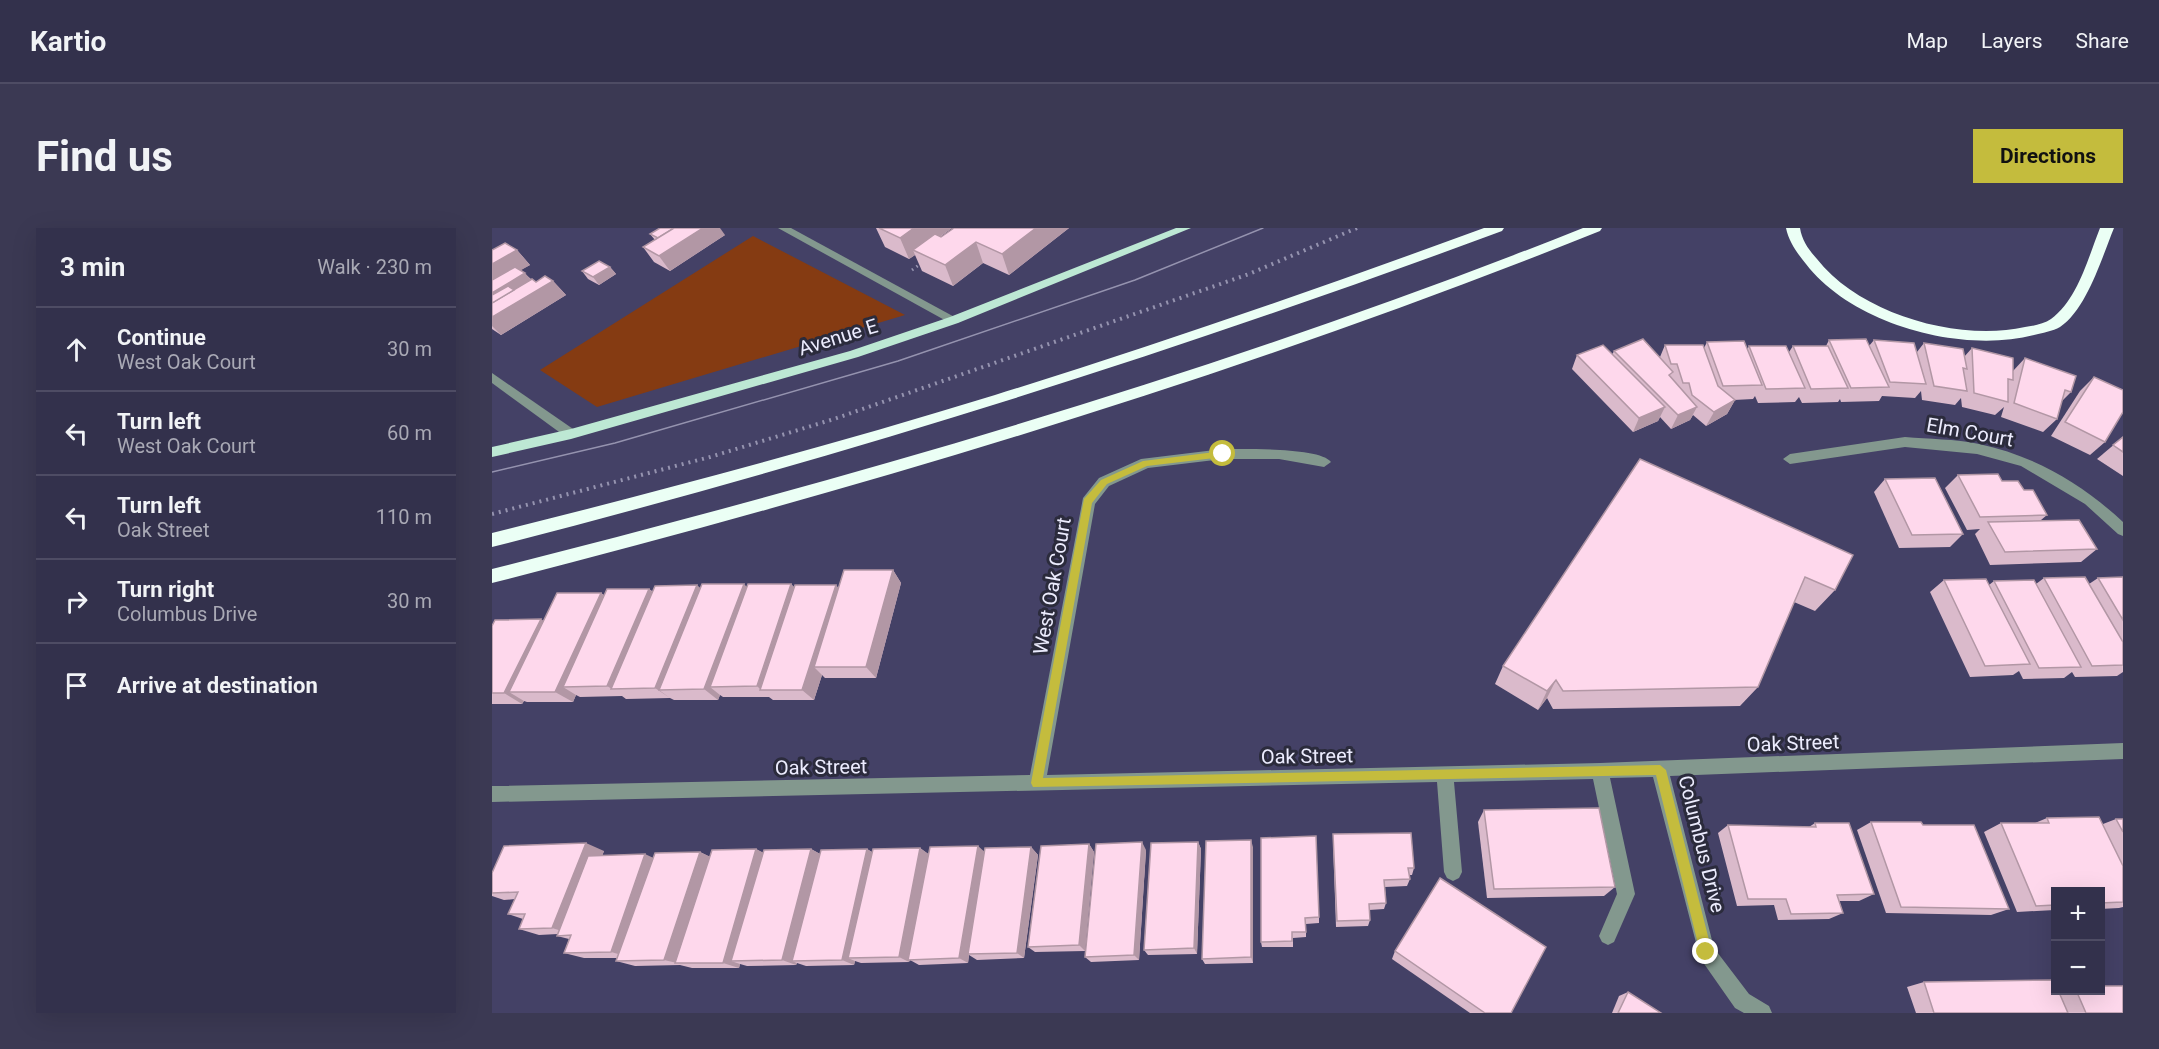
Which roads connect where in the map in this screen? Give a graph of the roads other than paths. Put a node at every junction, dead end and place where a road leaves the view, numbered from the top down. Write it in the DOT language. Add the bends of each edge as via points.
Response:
graph roads {
  1 [pos="783,228"];
  2 [pos="1186,228"];
  3 [pos="1497,228"];
  4 [pos="1595,228"];
  5 [pos="1793,228"];
  6 [pos="2107,228"];
  7 [pos="954,320"];
  8 [pos="492,377"];
  9 [pos="571,434"];
  10 [pos="492,452"];
  11 [pos="1790,459"];
  12 [pos="1324,462"];
  13 [pos="2123,530"];
  14 [pos="492,540"];
  15 [pos="492,576"];
  16 [pos="2123,751"];
  17 [pos="1660,770"];
  18 [pos="1600,771"];
  19 [pos="1445,774"];
  20 [pos="1036,783"];
  21 [pos="492,794"];
  22 [pos="1453,872"];
  23 [pos="1608,936"];
  24 [pos="1762,1013"];
  1 -- 7 [label="street"];
  2 -- 7 [label="main road, Avenue E"];
  3 -- 14 [label="highway" via="1304,299 1044,387 765,470"];
  4 -- 15 [label="highway" via="1359,317 1079,410 750,508"];
  5 -- 6 [label="highway" via="1793,236 1811,264 1838,288 1882,313 1924,327 1975,336 2017,335 2054,324 2075,300"];
  7 -- 9 [label="main road, Avenue E" via="854,354"];
  8 -- 9 [label="street"];
  9 -- 10 [label="main road, Avenue E"];
  11 -- 13 [label="street, Elm Court" via="1905,442 1977,449 2025,462 2090,500"];
  12 -- 20 [label="street, West Oak Court" via="1279,454 1223,454 1146,463 1104,482 1088,502"];
  16 -- 17 [label="street, Oak Street"];
  17 -- 18 [label="street, Oak Street"];
  17 -- 24 [label="street, Columbus Drive" via="1706,952 1742,1001"];
  18 -- 19 [label="street, Oak Street"];
  18 -- 23 [label="street" via="1626,894"];
  19 -- 20 [label="street, Oak Street"];
  19 -- 22 [label="street"];
  20 -- 21 [label="street, Oak Street"];
}
